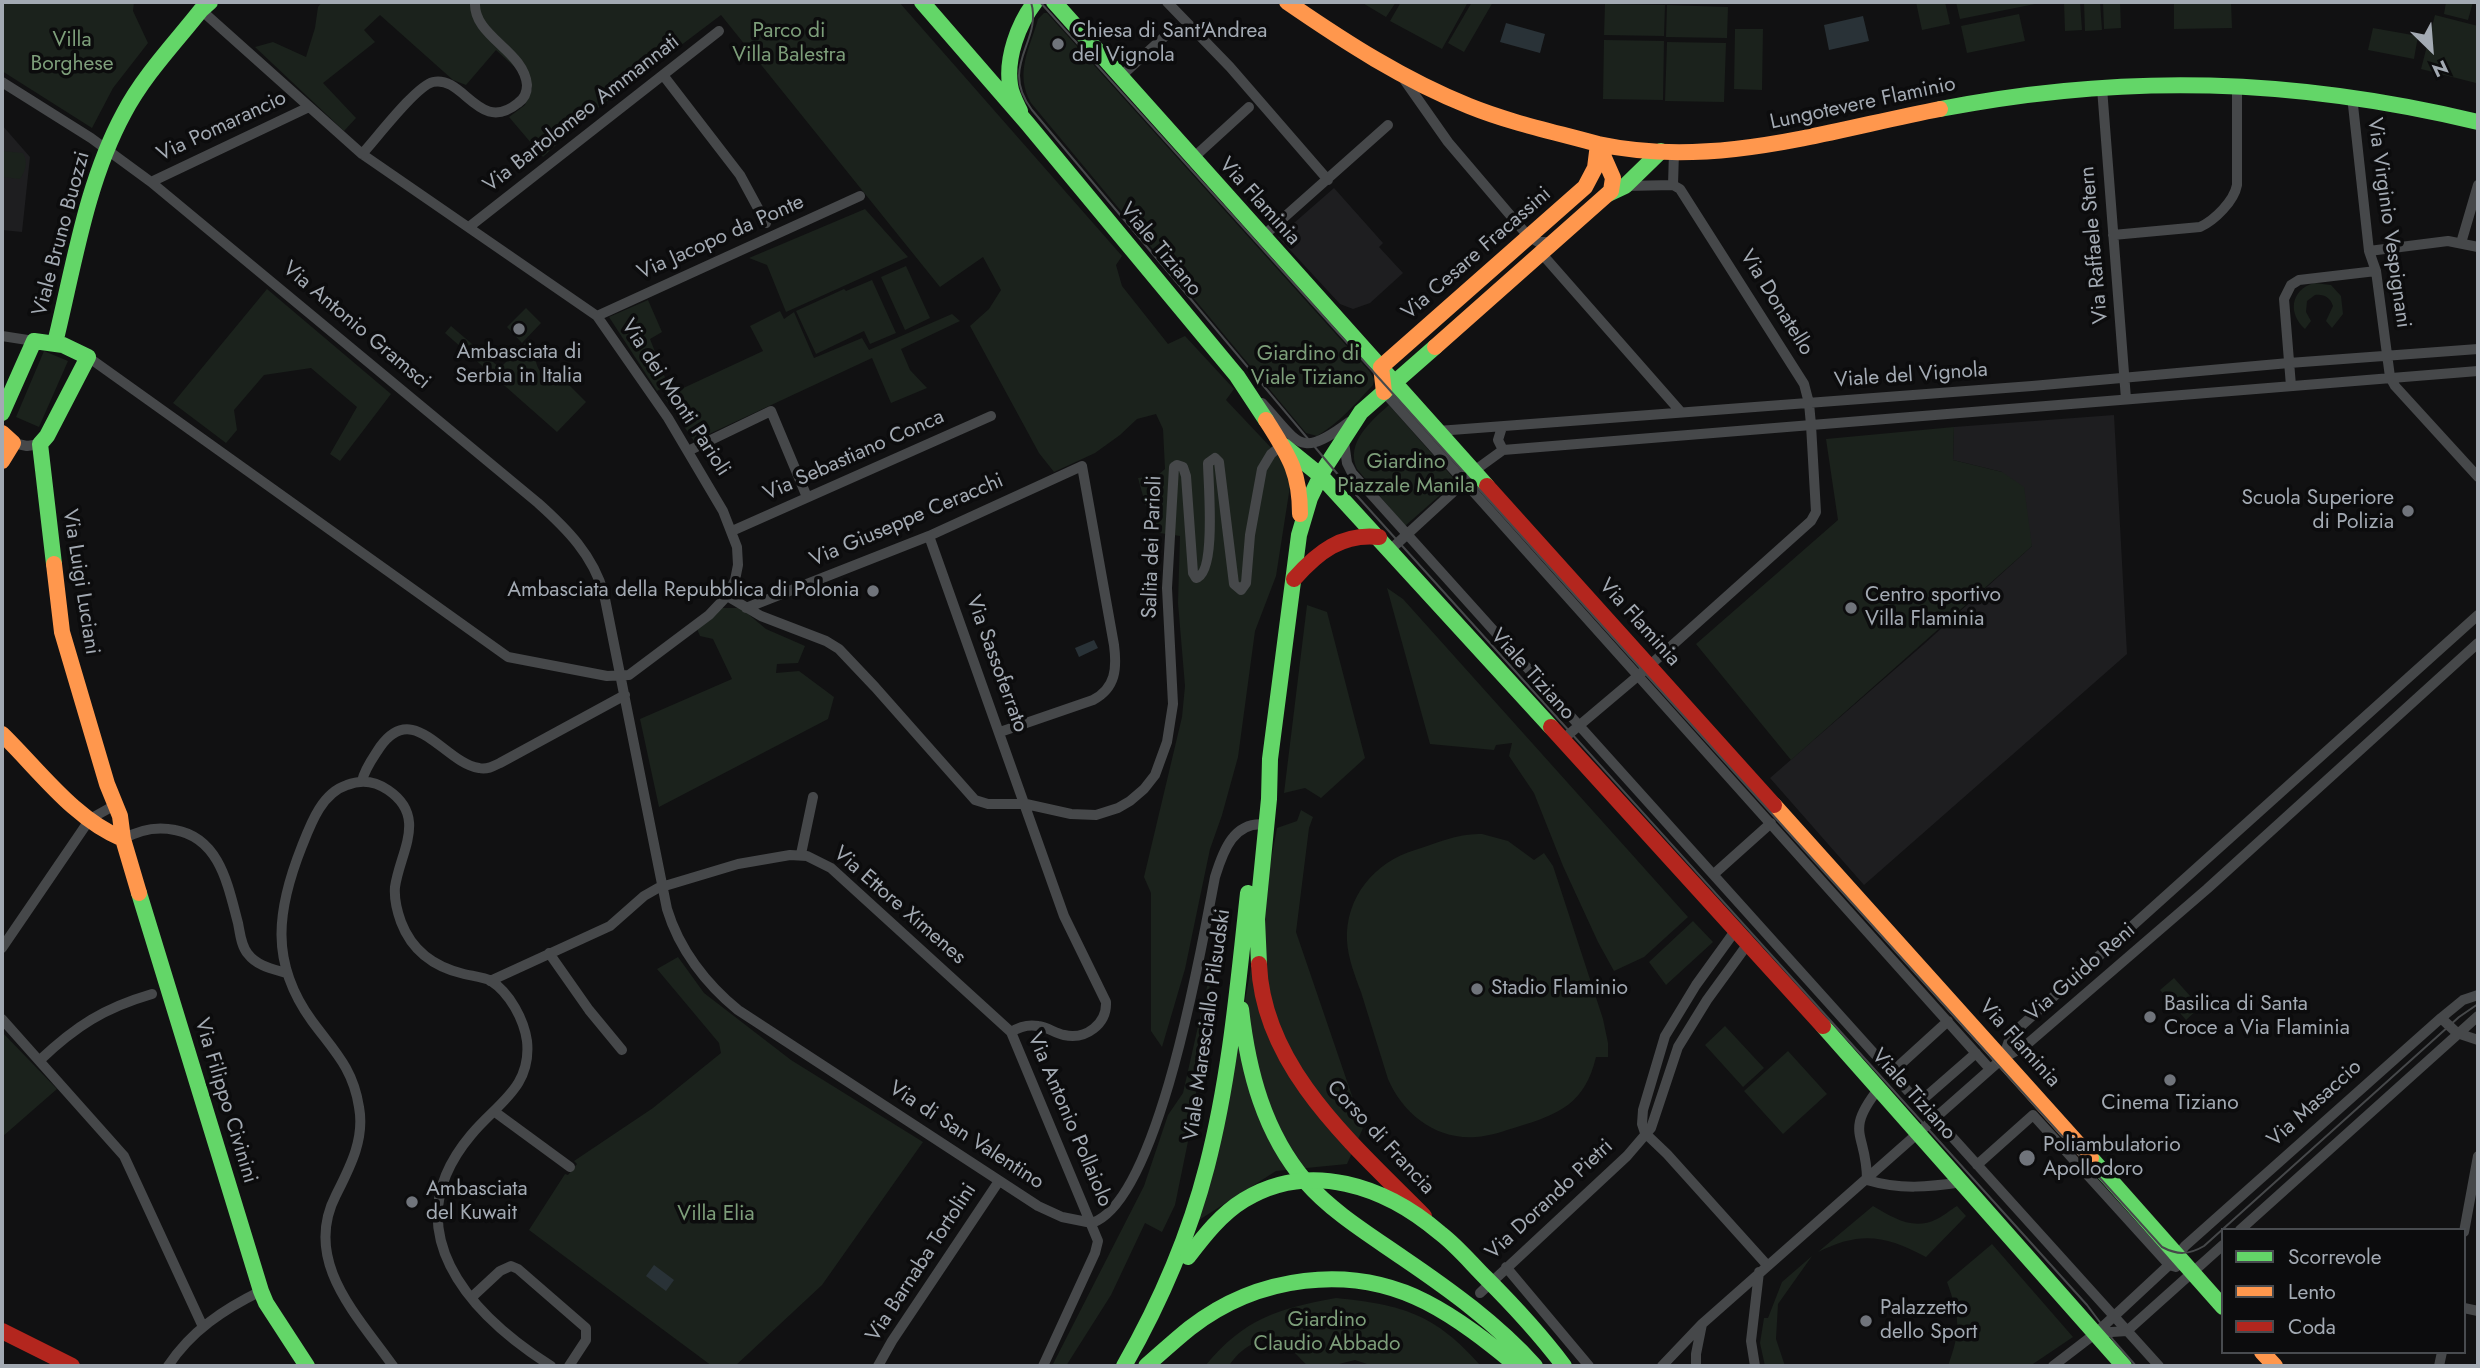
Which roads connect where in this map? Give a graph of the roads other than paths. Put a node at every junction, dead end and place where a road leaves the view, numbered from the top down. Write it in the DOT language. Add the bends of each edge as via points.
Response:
graph roads {
  1 [pos="475,2"];
  2 [pos="922,2"];
  3 [pos="1035,2"];
  4 [pos="1054,2"];
  5 [pos="1167,2"];
  6 [pos="1287,2"];
  7 [pos="205,6"];
  8 [pos="1174,29"];
  9 [pos="719,31"];
  10 [pos="1399,73"];
  11 [pos="663,75"];
  12 [pos="1120,77"];
  13 [pos="2,82"];
  14 [pos="2237,85"];
  15 [pos="2102,88"];
  16 [pos="2352,96"];
  17 [pos="309,107"];
  18 [pos="1249,107"];
  19 [pos="1027,122"];
  20 [pos="2478,122"];
  21 [pos="1388,125"];
  22 [pos="1598,144"];
  23 [pos="106,149"];
  24 [pos="1667,152"];
  25 [pos="362,154"];
  26 [pos="1192,159"];
  27 [pos="1328,180"];
  28 [pos="151,182"];
  29 [pos="1673,185"];
  30 [pos="2478,185"];
  31 [pos="1625,186"];
  32 [pos="1608,194"];
  33 [pos="860,196"];
  34 [pos="766,223"];
  35 [pos="469,227"];
  36 [pos="2112,235"];
  37 [pos="1528,236"];
  38 [pos="1262,237"];
  39 [pos="1556,241"];
  40 [pos="2461,243"];
  41 [pos="2478,247"];
  42 [pos="2369,251"];
  43 [pos="1542,254"];
  44 [pos="2376,271"];
  45 [pos="597,316"];
  46 [pos="2,336"];
  47 [pos="34,341"];
  48 [pos="55,343"];
  49 [pos="2478,349"];
  50 [pos="2386,356"];
  51 [pos="88,357"];
  52 [pos="2290,363"];
  53 [pos="1381,367"];
  54 [pos="2478,371"];
  55 [pos="1237,376"];
  56 [pos="2125,377"];
  57 [pos="2390,377"];
  58 [pos="2291,386"];
  59 [pos="1390,387"];
  60 [pos="2126,400"];
  61 [pos="1809,403"];
  62 [pos="1680,411"];
  63 [pos="2,412"];
  64 [pos="1361,412"];
  65 [pos="991,416"];
  66 [pos="1811,425"];
  67 [pos="1502,427"];
  68 [pos="1438,431"];
  69 [pos="7,438"];
  70 [pos="1344,439"];
  71 [pos="40,444"];
  72 [pos="1282,445"];
  73 [pos="1503,450"];
  74 [pos="688,451"];
  75 [pos="2,461"];
  76 [pos="1321,477"];
  77 [pos="1469,477"];
  78 [pos="2478,477"];
  79 [pos="807,497"];
  80 [pos="732,531"];
  81 [pos="1407,534"];
  82 [pos="1299,535"];
  83 [pos="929,536"];
  84 [pos="1379,537"];
  85 [pos="1390,550"];
  86 [pos="1294,579"];
  87 [pos="727,596"];
  88 [pos="746,608"];
  89 [pos="2478,615"];
  90 [pos="2478,643"];
  91 [pos="1644,671"];
  92 [pos="621,677"];
  93 [pos="625,695"];
  94 [pos="2386,699"];
  95 [pos="2399,715"];
  96 [pos="1580,725"];
  97 [pos="1000,732"];
  98 [pos="2,734"];
  99 [pos="1562,740"];
  100 [pos="362,781"];
  101 [pos="813,796"];
  102 [pos="1026,804"];
  103 [pos="115,805"];
  104 [pos="89,819"];
  105 [pos="1771,823"];
  106 [pos="1262,824"];
  107 [pos="123,839"];
  108 [pos="801,854"];
  109 [pos="1714,874"];
  110 [pos="2182,882"];
  111 [pos="664,887"];
  112 [pos="2197,898"];
  113 [pos="1735,931"];
  114 [pos="1748,945"];
  115 [pos="2,948"];
  116 [pos="549,953"];
  117 [pos="1258,956"];
  118 [pos="1241,957"];
  119 [pos="286,973"];
  120 [pos="490,981"];
  121 [pos="152,994"];
  122 [pos="2478,995"];
  123 [pos="2478,1016"];
  124 [pos="2441,1018"];
  125 [pos="2,1019"];
  126 [pos="1948,1021"];
  127 [pos="1670,1027"];
  128 [pos="1011,1032"];
  129 [pos="2457,1033"];
  130 [pos="1685,1036"];
  131 [pos="2478,1040"];
  132 [pos="622,1050"];
  133 [pos="1976,1053"];
  134 [pos="40,1060"];
  135 [pos="1996,1063"];
  136 [pos="1892,1072"];
  137 [pos="1879,1088"];
  138 [pos="495,1112"];
  139 [pos="1935,1118"];
  140 [pos="1919,1132"];
  141 [pos="1645,1133"];
  142 [pos="2478,1156"];
  143 [pos="1977,1165"];
  144 [pos="570,1167"];
  145 [pos="1867,1180"];
  146 [pos="999,1181"];
  147 [pos="1963,1182"];
  148 [pos="1092,1223"];
  149 [pos="1436,1228"];
  150 [pos="2242,1228"];
  151 [pos="2465,1228"];
  152 [pos="2221,1247"];
  153 [pos="2174,1259"];
  154 [pos="1506,1267"];
  155 [pos="1763,1269"];
  156 [pos="2192,1272"];
  157 [pos="261,1291"];
  158 [pos="1480,1293"];
  159 [pos="472,1297"];
  160 [pos="2221,1305"];
  161 [pos="2114,1317"];
  162 [pos="1149,1324"];
  163 [pos="1702,1324"];
  164 [pos="202,1327"];
  165 [pos="2,1331"];
  166 [pos="2127,1331"];
  167 [pos="2091,1338"];
  168 [pos="1151,1361"];
  169 [pos="72,1366"];
  170 [pos="168,1366"];
  171 [pos="307,1366"];
  172 [pos="393,1366"];
  173 [pos="551,1366"];
  174 [pos="569,1366"];
  175 [pos="878,1366"];
  176 [pos="1043,1366"];
  177 [pos="1124,1366"];
  178 [pos="1517,1366"];
  179 [pos="1535,1366"];
  180 [pos="1564,1366"];
  181 [pos="1589,1366"];
  182 [pos="1662,1366"];
  183 [pos="1696,1366"];
  184 [pos="1755,1366"];
  185 [pos="2053,1366"];
  186 [pos="2124,1366"];
  187 [pos="2158,1366"];
  1 -- 25 [label="street" via="479,20 522,70 527,86 523,99 503,111 487,111 450,84 432,83 418,92"];
  2 -- 19 [label="main road, Viale Tiziano"];
  3 -- 19 [label="main road" via="1021,27 1009,78"];
  4 -- 12 [label="main road, Via Flaminia"];
  5 -- 27 [label="street"];
  6 -- 10 [label="main road, Lungotevere Flaminio"];
  7 -- 17 [label="street"];
  7 -- 23 [label="main road, Viale Bruno Buozzi" via="145,80"];
  8 -- 12 [label="street"];
  9 -- 11 [label="street, Via Bartolomeo Ammannati"];
  10 -- 22 [label="main road, Lungotevere Flaminio" via="1499,117"];
  10 -- 37 [label="street" via="1448,142"];
  11 -- 34 [label="street" via="740,175"];
  11 -- 35 [label="street, Via Bartolomeo Ammannati"];
  12 -- 26 [label="main road, Via Flaminia"];
  13 -- 23 [label="street, Via Antonio Gramsci"];
  14 -- 15 [label="main road, Lungotevere Flaminio"];
  14 -- 16 [label="main road, Lungotevere Flaminio"];
  14 -- 36 [label="street" via="2237,184 2232,197 2208,222 2195,228"];
  15 -- 24 [label="main road, Lungotevere Flaminio" via="1980,102 1776,144"];
  15 -- 36 [label="street, Via Raffaele Stern"];
  16 -- 20 [label="main road, Lungotevere Flaminio"];
  16 -- 42 [label="street, Via Virginio Vespignani"];
  17 -- 25 [label="street"];
  17 -- 28 [label="street, Via Pomarancio"];
  18 -- 26 [label="street"];
  19 -- 55 [label="main road, Viale Tiziano"];
  21 -- 27 [label="street"];
  22 -- 24 [label="main road, Lungotevere Flaminio"];
  22 -- 32 [label="main road" via="1613,178"];
  22 -- 37 [label="main road, Via Cesare Fracassini" via="1595,167 1585,187"];
  23 -- 28 [label="street, Via Antonio Gramsci"];
  23 -- 48 [label="main road, Viale Bruno Buozzi"];
  24 -- 29 [label="street"];
  24 -- 31 [label="main road, Via Cesare Fracassini"];
  25 -- 35 [label="street, Via dei Monti Parioli"];
  26 -- 38 [label="main road, Via Flaminia"];
  27 -- 38 [label="street"];
  28 -- 92 [label="street, Via Antonio Gramsci" via="557,520 584,550 600,581"];
  29 -- 31 [label="street"];
  29 -- 61 [label="street, Via Donatello" via="1688,200 1803,382"];
  30 -- 40 [label="street"];
  31 -- 32 [label="main road, Via Cesare Fracassini"];
  32 -- 39 [label="main road, Via Cesare Fracassini"];
  33 -- 45 [label="street, Via Jacopo da Ponte"];
  35 -- 45 [label="street, Via dei Monti Parioli"];
  36 -- 56 [label="street, Via Raffaele Stern"];
  37 -- 39 [label="street" via="1538,242"];
  37 -- 53 [label="main road, Via Cesare Fracassini"];
  38 -- 53 [label="main road, Via Flaminia"];
  39 -- 43 [label="main road, Via Cesare Fracassini"];
  40 -- 41 [label="street"];
  40 -- 42 [label="street"];
  42 -- 44 [label="street, Via Virginio Vespignani"];
  43 -- 59 [label="main road, Via Cesare Fracassini"];
  43 -- 62 [label="street"];
  44 -- 50 [label="street, Via Virginio Vespignani"];
  44 -- 52 [label="street" via="2291,285 2284,299"];
  45 -- 74 [label="street, Via dei Monti Parioli"];
  46 -- 47 [label="street"];
  47 -- 48 [label="main road"];
  47 -- 63 [label="main road"];
  48 -- 51 [label="main road"];
  49 -- 50 [label="street, Viale del Vignola"];
  50 -- 52 [label="street, Viale del Vignola"];
  50 -- 57 [label="street"];
  51 -- 71 [label="main road"];
  51 -- 92 [label="street" via="508,657"];
  52 -- 56 [label="street, Viale del Vignola"];
  52 -- 58 [label="street"];
  53 -- 59 [label="main road, Via Flaminia"];
  54 -- 57 [label="street, Viale del Vignola"];
  55 -- 64 [label="street" via="1302,443 1321,442"];
  55 -- 72 [label="main road, Viale Tiziano"];
  56 -- 60 [label="street, Via Raffaele Stern"];
  56 -- 61 [label="street, Viale del Vignola"];
  57 -- 58 [label="street, Viale del Vignola"];
  57 -- 78 [label="street"];
  58 -- 60 [label="street, Viale del Vignola"];
  59 -- 64 [label="main road, Via Cesare Fracassini"];
  59 -- 68 [label="main road, Via Flaminia"];
  59 -- 77 [label="street, Via Flaminia"];
  60 -- 66 [label="street, Viale del Vignola"];
  61 -- 62 [label="street, Viale del Vignola"];
  61 -- 66 [label="street, Via Donatello"];
  62 -- 67 [label="street, Viale del Vignola"];
  64 -- 70 [label="main road, Via Cesare Fracassini"];
  65 -- 79 [label="street, Via Sebastiano Conca"];
  66 -- 73 [label="street, Viale del Vignola"];
  66 -- 91 [label="street, Via Donatello" via="1814,517"];
  67 -- 68 [label="street, Viale del Vignola"];
  67 -- 73 [label="street" via="1498,440"];
  68 -- 77 [label="main road, Via Flaminia"];
  69 -- 71 [label="street" via="27,446"];
  69 -- 75 [label="main road"];
  70 -- 76 [label="main road, Via Cesare Fracassini"];
  70 -- 81 [label="street, Viale Tiziano" via="1352,473"];
  71 -- 103 [label="main road, Via Luigi Luciani" via="64,641"];
  72 -- 76 [label="main road, Viale Tiziano"];
  72 -- 82 [label="main road" via="1299,482"];
  72 -- 102 [label="street, Salita dei Parioli" via="1262,468 1246,583 1241,590 1234,584 1219,462 1215,458 1208,463 1209,538 1200,578 1193,573 1186,476 1183,467 1174,467 1167,588 1173,704 1165,752 1150,782 1125,804 1096,815"];
  73 -- 77 [label="street"];
  74 -- 79 [label="street" via="771,411"];
  74 -- 80 [label="street, Via dei Monti Parioli"];
  76 -- 82 [label="main road, Via Cesare Fracassini"];
  76 -- 84 [label="main road, Viale Tiziano"];
  77 -- 81 [label="street"];
  77 -- 91 [label="main road, Via Flaminia"];
  79 -- 80 [label="street, Via Sebastiano Conca"];
  80 -- 87 [label="street, Via dei Monti Parioli" via="738,565"];
  81 -- 85 [label="street"];
  81 -- 96 [label="street, Viale Tiziano"];
  82 -- 86 [label="main road, Viale Maresciallo Pilsudski"];
  83 -- 88 [label="street, Via Giuseppe Ceracchi"];
  83 -- 97 [label="street, Via Sassoferrato"];
  83 -- 97 [label="street, Via Giuseppe Ceracchi" via="1082,466 1114,645 1113,680 1093,701"];
  84 -- 85 [label="main road, Viale Tiziano"];
  84 -- 86 [label="main road" via="1358,536 1331,545"];
  85 -- 99 [label="main road, Viale Tiziano"];
  86 -- 106 [label="main road, Viale Maresciallo Pilsudski" via="1270,759 1260,793"];
  87 -- 88 [label="street"];
  87 -- 92 [label="street, Via dei Monti Parioli" via="636,672"];
  88 -- 102 [label="street" via="839,649 972,798 988,804"];
  89 -- 94 [label="street, Via Guido Reni"];
  90 -- 95 [label="street, Via Guido Reni"];
  91 -- 96 [label="street, Via Donatello"];
  91 -- 105 [label="street, Via Flaminia"];
  91 -- 135 [label="main road, Via Flaminia"];
  92 -- 93 [label="street, Via di San Valentino"];
  93 -- 100 [label="street" via="485,769 465,762 420,732 400,731 384,743"];
  93 -- 111 [label="street, Via di San Valentino"];
  94 -- 95 [label="street"];
  94 -- 110 [label="street, Via Guido Reni"];
  95 -- 112 [label="street, Via Guido Reni"];
  96 -- 99 [label="street, Via Donatello"];
  96 -- 109 [label="street, Viale Tiziano"];
  97 -- 102 [label="street, Via Sassoferrato"];
  98 -- 104 [label="main road"];
  99 -- 113 [label="main road, Viale Tiziano"];
  100 -- 119 [label="street" via="331,795 308,830 283,905"];
  100 -- 120 [label="street" via="391,792 409,819 410,835 395,896 407,935 439,966"];
  101 -- 108 [label="street"];
  102 -- 128 [label="street, Via Sassoferrato" via="1062,908 1104,995 1106,1009 1098,1025 1082,1035 1062,1035 1034,1025"];
  103 -- 104 [label="street"];
  103 -- 107 [label="main road, Via Luigi Luciani"];
  104 -- 107 [label="main road"];
  104 -- 115 [label="street"];
  105 -- 109 [label="street"];
  105 -- 126 [label="street, Via Flaminia"];
  106 -- 117 [label="main road, Viale Maresciallo Pilsudski"];
  106 -- 118 [label="main road, Viale Maresciallo Pilsudski"];
  106 -- 148 [label="street" via="1243,828 1221,860 1182,1042 1152,1134 1121,1197 1108,1214"];
  107 -- 119 [label="street" via="162,828 182,831 200,841 224,875 245,950 259,963"];
  107 -- 157 [label="main road, Via Filippo Civinini"];
  108 -- 111 [label="street, Via Ettore Ximenes" via="738,864"];
  108 -- 128 [label="street, Via Ettore Ximenes" via="842,877"];
  109 -- 136 [label="street, Viale Tiziano"];
  110 -- 112 [label="street"];
  110 -- 135 [label="street, Via Guido Reni" via="2011,1035"];
  111 -- 116 [label="street, Via Ettore Ximenes" via="644,896 610,926"];
  111 -- 146 [label="street, Via di San Valentino" via="669,916 682,944 729,1002"];
  112 -- 135 [label="street, Via Guido Reni" via="2025,1046"];
  113 -- 114 [label="main road, Viale Tiziano"];
  113 -- 127 [label="street"];
  114 -- 130 [label="street, Via Dorando Pietri"];
  114 -- 137 [label="main road, Viale Tiziano"];
  116 -- 120 [label="street, Via Ettore Ximenes"];
  116 -- 132 [label="street"];
  117 -- 149 [label="main road, Corso di Francia, bridge" via="1277,1035 1295,1074 1322,1110"];
  118 -- 162 [label="main road, Viale Maresciallo Pilsudski" via="1210,1155 1187,1231"];
  118 -- 179 [label="main road" via="1240,1003 1248,1060 1259,1100 1287,1156 1307,1183 1483,1315"];
  119 -- 172 [label="street" via="355,1087 359,1138 331,1207 325,1250 339,1287"];
  120 -- 138 [label="street" via="515,1008 527,1045 520,1080"];
  121 -- 134 [label="street" via="92,1017"];
  122 -- 124 [label="street, Via Masaccio" via="2463,1000"];
  123 -- 129 [label="street, Via Masaccio"];
  124 -- 129 [label="street"];
  124 -- 153 [label="street, Via Masaccio"];
  125 -- 134 [label="street"];
  126 -- 133 [label="street, Via Flaminia"];
  126 -- 136 [label="street"];
  127 -- 130 [label="street"];
  127 -- 141 [label="street" via="1646,1099"];
  128 -- 148 [label="street, Via Antonio Pollaiolo"];
  129 -- 131 [label="street"];
  129 -- 150 [label="street, Via Masaccio"];
  130 -- 141 [label="street, Via Dorando Pietri" via="1653,1125"];
  133 -- 135 [label="street, Via Flaminia"];
  133 -- 136 [label="street, Viale Tiziano" via="1920,1101"];
  134 -- 164 [label="street" via="124,1156"];
  135 -- 139 [label="street"];
  135 -- 153 [label="main road, Via Flaminia"];
  137 -- 140 [label="main road, Viale Tiziano"];
  137 -- 145 [label="street" via="1858,1125"];
  138 -- 144 [label="street"];
  138 -- 159 [label="street" via="455,1156 438,1208 444,1252"];
  139 -- 140 [label="street"];
  139 -- 143 [label="street, Viale Tiziano"];
  140 -- 145 [label="street"];
  140 -- 147 [label="main road, Viale Tiziano"];
  141 -- 154 [label="street, Via Dorando Pietri" via="1627,1156"];
  141 -- 155 [label="street"];
  142 -- 151 [label="street"];
  143 -- 153 [label="street, Via Flaminia" via="2033,1115"];
  143 -- 161 [label="street, Viale Tiziano"];
  145 -- 147 [label="street" via="1909,1188"];
  145 -- 155 [label="street"];
  146 -- 148 [label="street, Via di San Valentino" via="1046,1211"];
  146 -- 175 [label="street, Via Barnaba Tortolini"];
  147 -- 167 [label="main road, Viale Tiziano"];
  148 -- 176 [label="street" via="1098,1241 1095,1253"];
  149 -- 162 [label="main road, Corso di Francia, bridge" via="1362,1186 1332,1179 1299,1179 1261,1190 1233,1206 1209,1229"];
  149 -- 180 [label="main road, Corso di Francia, bridge"];
  152 -- 156 [label="street"];
  153 -- 156 [label="main road, Via Flaminia"];
  153 -- 161 [label="street, Via Masaccio"];
  154 -- 158 [label="street, Via Dorando Pietri"];
  154 -- 181 [label="street"];
  155 -- 163 [label="street"];
  155 -- 184 [label="street" via="1751,1341"];
  156 -- 160 [label="main road, Via Flaminia"];
  156 -- 166 [label="street"];
  157 -- 164 [label="street"];
  157 -- 171 [label="main road, Via Filippo Civinini"];
  159 -- 173 [label="street" via="498,1327"];
  159 -- 174 [label="street" via="503,1268 518,1269 586,1328 586,1340"];
  161 -- 166 [label="street, Viale Tiziano"];
  161 -- 167 [label="street, Via Masaccio"];
  162 -- 177 [label="main road, Viale Maresciallo Pilsudski"];
  163 -- 182 [label="street"];
  163 -- 183 [label="street"];
  164 -- 170 [label="street"];
  165 -- 169 [label="main road"];
  166 -- 167 [label="street"];
  166 -- 187 [label="street, Viale Tiziano"];
  167 -- 185 [label="street, Via Masaccio"];
  167 -- 186 [label="main road, Viale Tiziano"];
  168 -- 178 [label="main road" via="1204,1317 1243,1295 1290,1282 1336,1278 1390,1287 1433,1305 1480,1334"];
}
